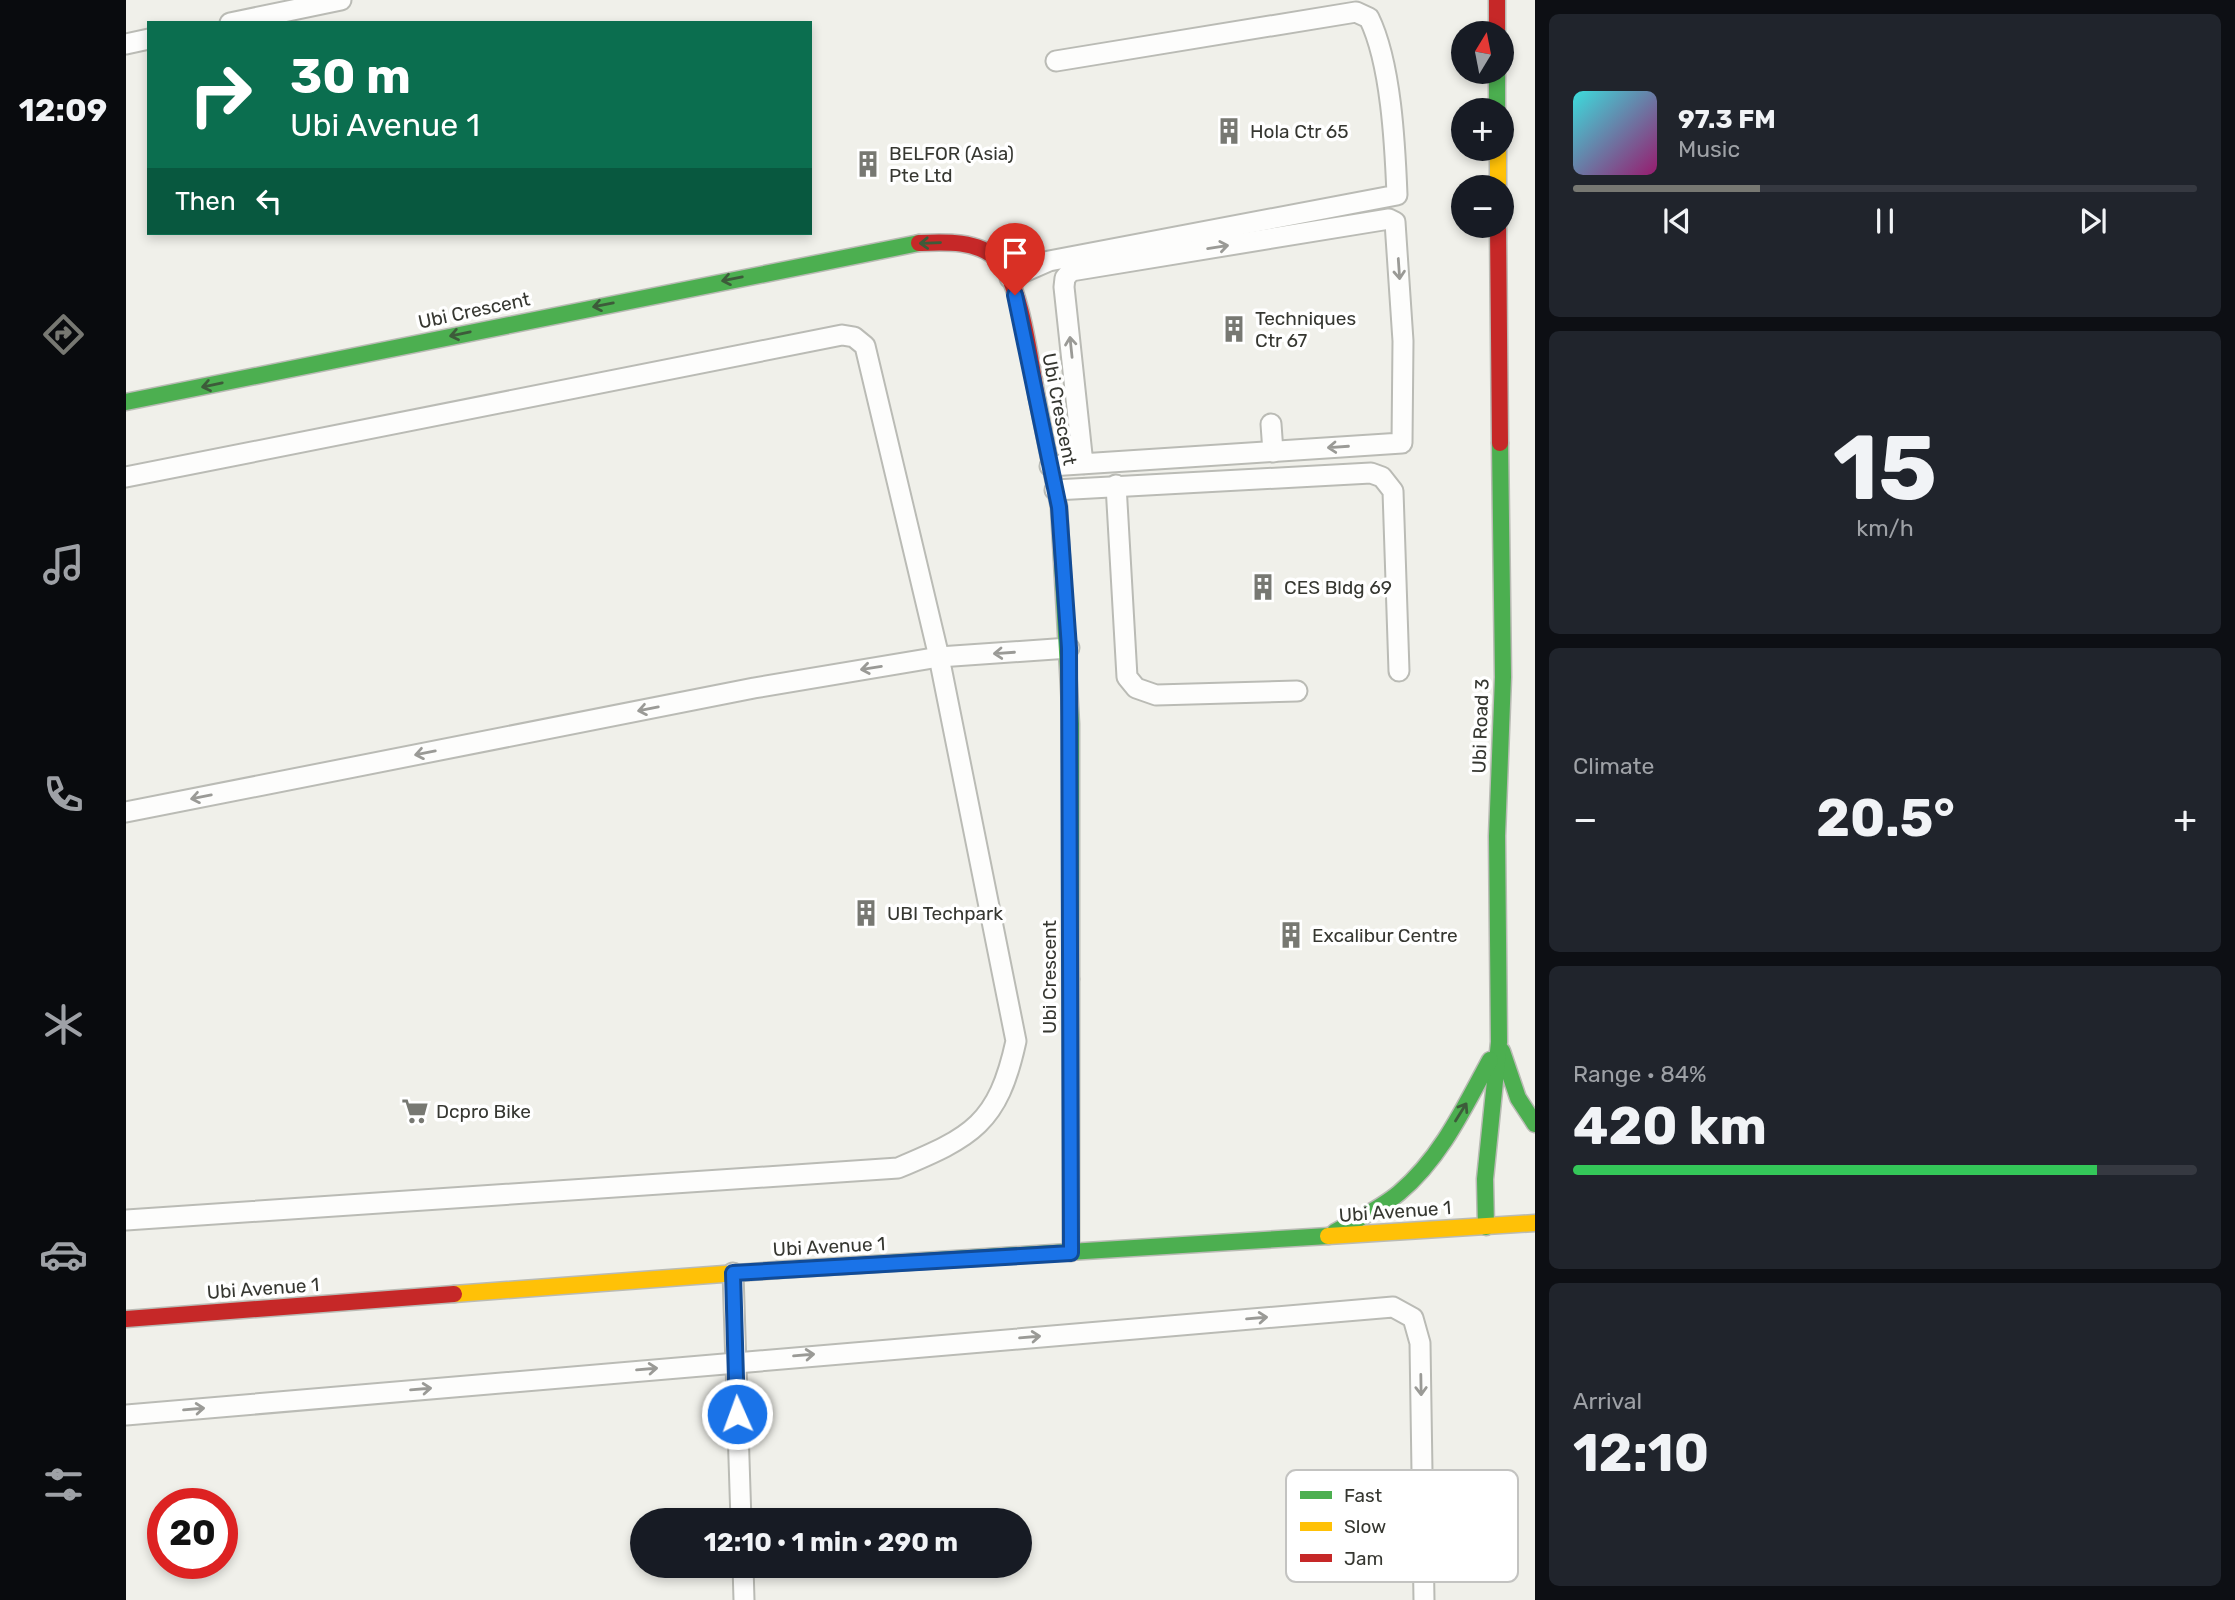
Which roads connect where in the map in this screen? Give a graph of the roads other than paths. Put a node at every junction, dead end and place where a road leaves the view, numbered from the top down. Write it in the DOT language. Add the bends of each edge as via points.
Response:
graph roads {
  1 [pos="341,0"];
  2 [pos="1497,0"];
  3 [pos="240,21"];
  4 [pos="1497,21"];
  5 [pos="147,39"];
  6 [pos="126,44"];
  7 [pos="1056,61"];
  8 [pos="1498,238"];
  9 [pos="1010,278"];
  10 [pos="126,402"];
  11 [pos="1270,424"];
  12 [pos="1273,452"];
  13 [pos="1083,464"];
  14 [pos="1051,466"];
  15 [pos="126,477"];
  16 [pos="1116,485"];
  17 [pos="1055,489"];
  18 [pos="1069,648"];
  19 [pos="939,657"];
  20 [pos="1399,671"];
  21 [pos="1297,691"];
  22 [pos="126,812"];
  23 [pos="1499,1042"];
  24 [pos="1535,1124"];
  25 [pos="126,1220"];
  26 [pos="1535,1223"];
  27 [pos="1486,1227"];
  28 [pos="1326,1237"];
  29 [pos="1071,1253"];
  30 [pos="733,1273"];
  31 [pos="126,1319"];
  32 [pos="736,1361"];
  33 [pos="126,1415"];
  34 [pos="1422,1470"];
  35 [pos="741,1508"];
  36 [pos="743,1578"];
  37 [pos="1424,1582"];
  38 [pos="744,1600"];
  39 [pos="1424,1600"];
  1 -- 3 [label="lane"];
  2 -- 4 [label="street"];
  5 -- 6 [label="lane"];
  7 -- 9 [label="lane" via="1356,12 1369,18 1378,36 1397,195 1049,261"];
  8 -- 23 [label="street, Ubi Road 3" via="1503,677 1497,836"];
  9 -- 10 [label="street, Ubi Crescent, one-way" via="996,257 975,247 952,242 905,244"];
  9 -- 14 [label="street, Ubi Crescent"];
  11 -- 12 [label="lane"];
  12 -- 13 [label="lane"];
  13 -- 12 [label="lane, one-way" via="1065,287 1071,271 1389,219 1395,222 1403,341 1402,443"];
  13 -- 14 [label="lane"];
  14 -- 17 [label="street, Ubi Crescent"];
  15 -- 19 [label="lane" via="842,335 854,337 865,346"];
  16 -- 17 [label="lane"];
  16 -- 20 [label="lane" via="1371,473 1382,477 1392,491 1395,520"];
  16 -- 21 [label="lane" via="1127,677 1136,688 1156,695"];
  17 -- 18 [label="street, Ubi Crescent"];
  18 -- 19 [label="lane, one-way"];
  18 -- 29 [label="street, Ubi Crescent"];
  19 -- 22 [label="lane, one-way" via="754,688"];
  19 -- 25 [label="lane" via="1016,1041 1008,1081 991,1111 955,1145 898,1168"];
  23 -- 24 [label="street" via="1518,1098"];
  23 -- 27 [label="street, Ubi Road 3" via="1485,1179"];
  28 -- 23 [label="street, one-way" via="1384,1205 1423,1169"];
  26 -- 27 [label="street, Ubi Avenue 1"];
  27 -- 28 [label="street, Ubi Avenue 1"];
  28 -- 29 [label="street, Ubi Avenue 1"];
  29 -- 30 [label="street, Ubi Avenue 1"];
  30 -- 31 [label="street, Ubi Avenue 1"];
  30 -- 32 [label="lane"];
  33 -- 32 [label="lane, one-way"];
  32 -- 34 [label="lane, one-way" via="1393,1307 1413,1318 1420,1343"];
  32 -- 35 [label="lane"];
  36 -- 38 [label="lane"];
  37 -- 39 [label="lane, one-way"];
}
